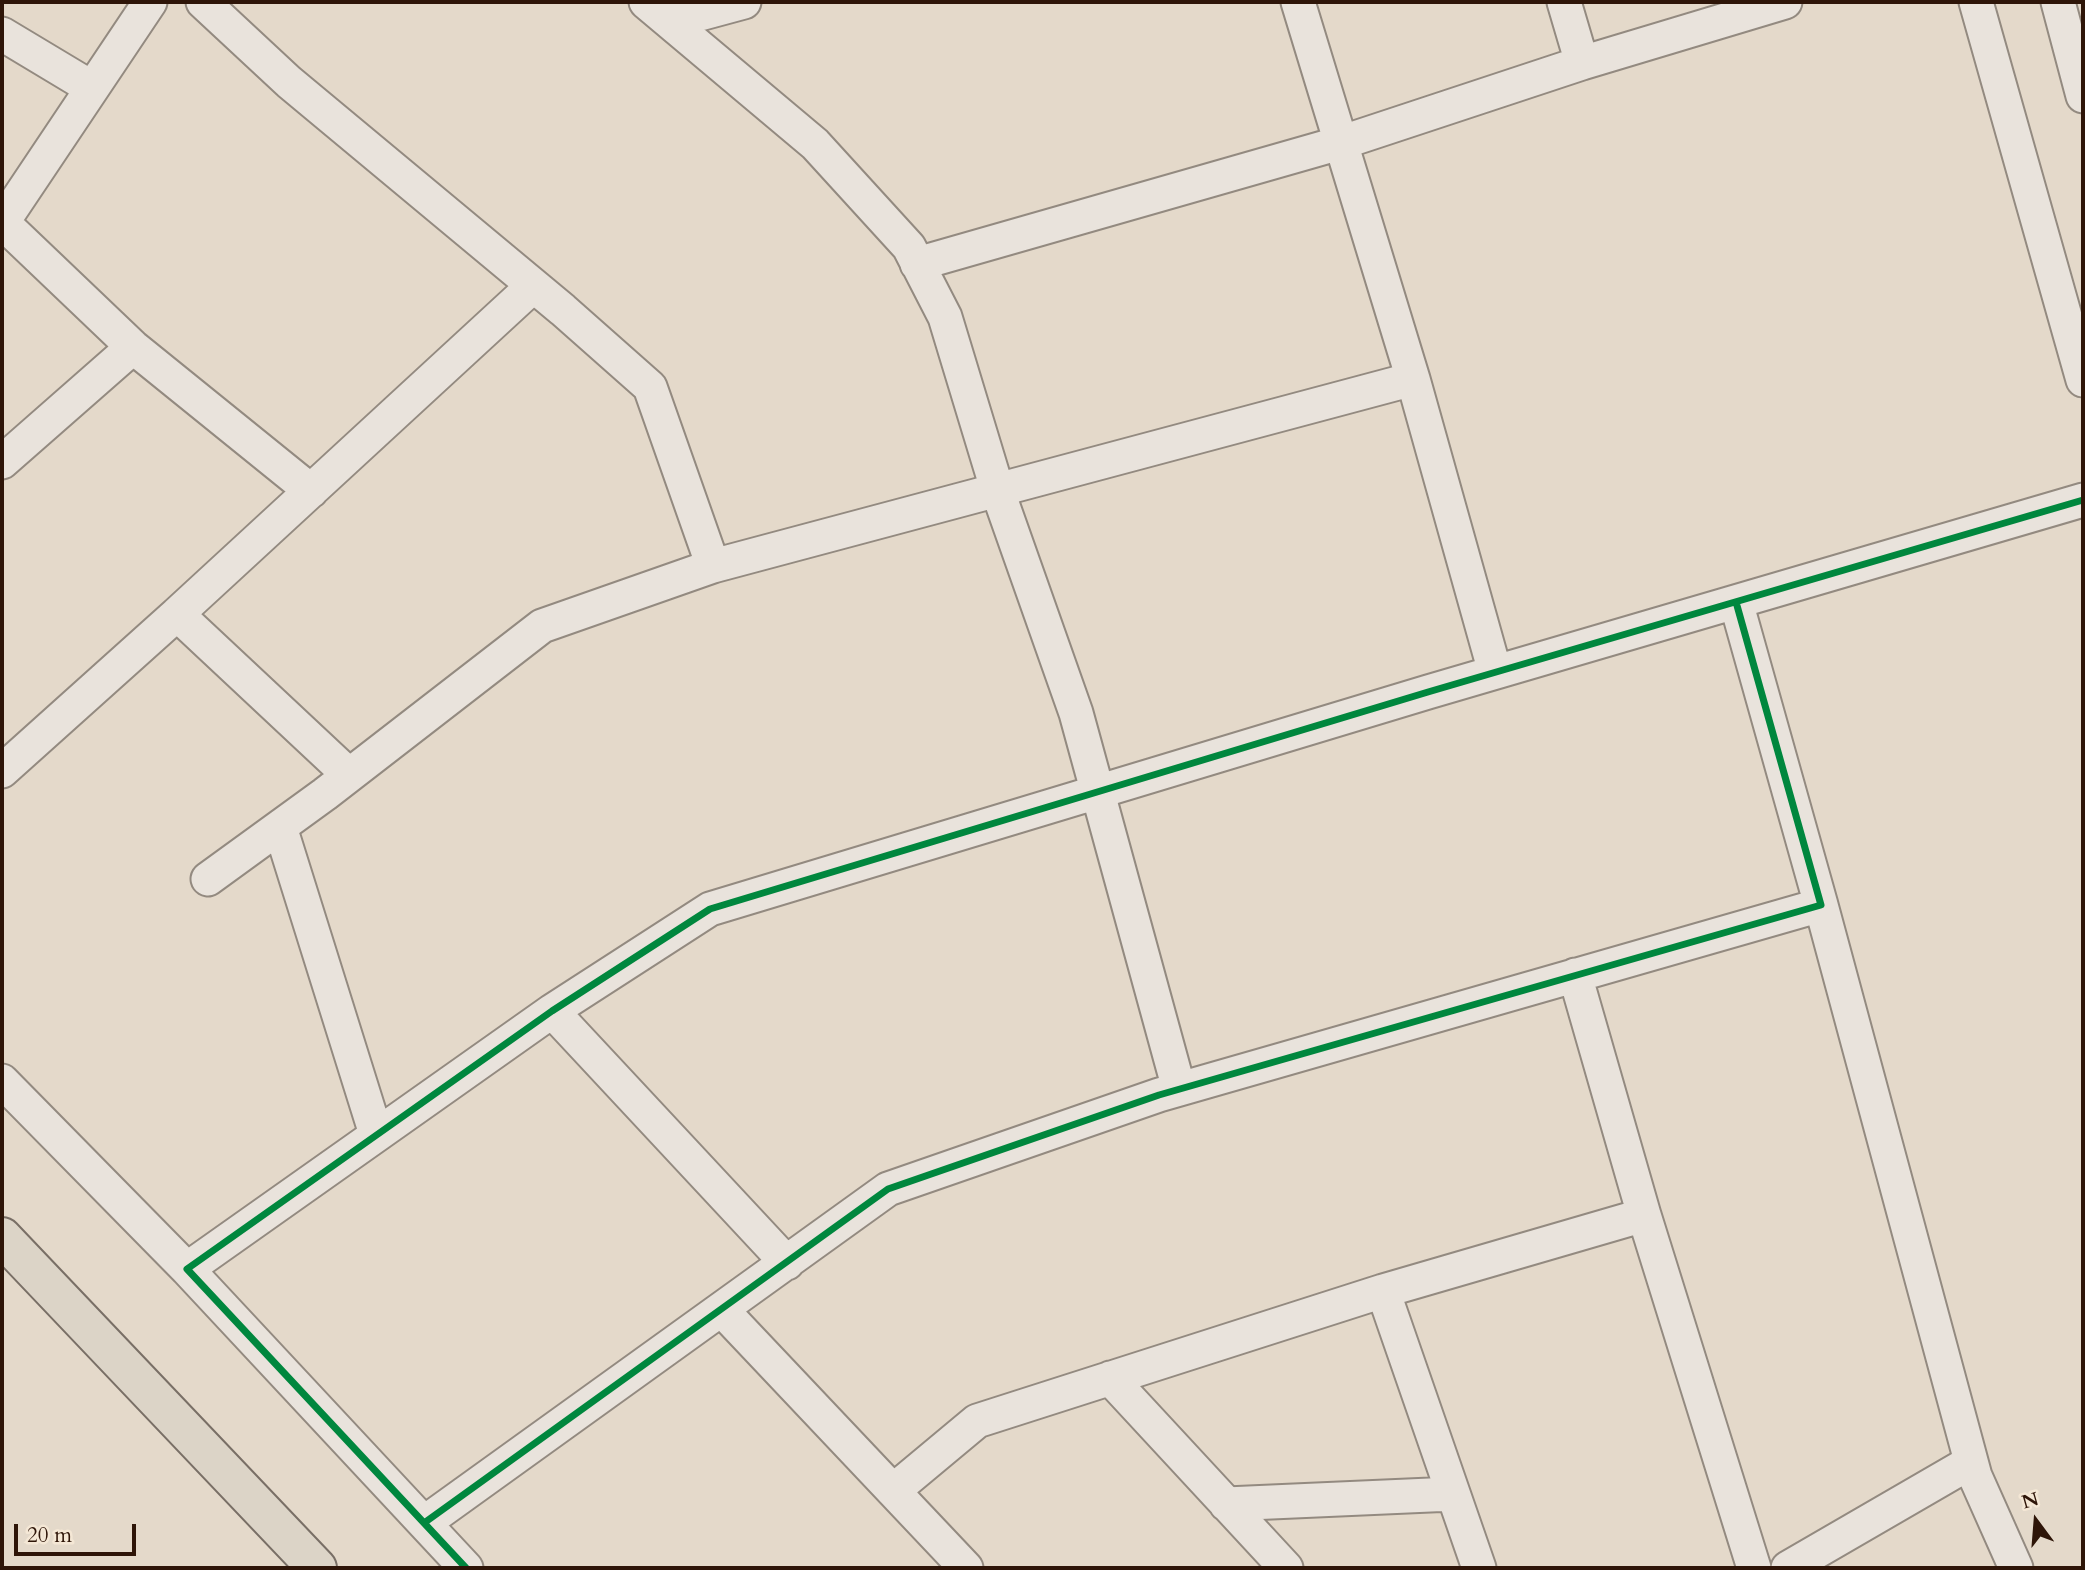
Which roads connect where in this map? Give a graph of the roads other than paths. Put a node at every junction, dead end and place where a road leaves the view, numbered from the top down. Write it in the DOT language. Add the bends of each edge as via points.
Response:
graph roads {
  1 [pos="150,2"];
  2 [pos="203,2"];
  3 [pos="744,2"];
  4 [pos="1298,2"];
  5 [pos="1564,2"];
  6 [pos="1785,2"];
  7 [pos="1976,2"];
  8 [pos="2058,2"];
  9 [pos="658,12"];
  10 [pos="2,34"];
  11 [pos="1582,63"];
  12 [pos="92,88"];
  13 [pos="2083,96"];
  14 [pos="1340,143"];
  15 [pos="2,223"];
  16 [pos="917,264"];
  17 [pos="533,286"];
  18 [pos="133,347"];
  19 [pos="1413,379"];
  20 [pos="2083,380"];
  21 [pos="2,462"];
  22 [pos="311,491"];
  23 [pos="998,492"];
  24 [pos="2083,500"];
  25 [pos="713,566"];
  26 [pos="1736,602"];
  27 [pos="177,614"];
  28 [pos="1495,672"];
  29 [pos="2,771"];
  30 [pos="349,775"];
  31 [pos="1097,791"];
  32 [pos="280,827"];
  33 [pos="208,879"];
  34 [pos="1821,905"];
  35 [pos="1575,975"];
  36 [pos="552,1011"];
  37 [pos="2,1081"];
  38 [pos="1179,1089"];
  39 [pos="376,1134"];
  40 [pos="1644,1214"];
  41 [pos="2,1237"];
  42 [pos="787,1263"];
  43 [pos="187,1269"];
  44 [pos="1383,1292"];
  45 [pos="722,1310"];
  46 [pos="1110,1378"];
  47 [pos="1971,1462"];
  48 [pos="893,1491"];
  49 [pos="1453,1494"];
  50 [pos="1226,1504"];
  51 [pos="424,1523"];
  52 [pos="317,1568"];
  53 [pos="466,1568"];
  54 [pos="966,1568"];
  55 [pos="1286,1568"];
  56 [pos="1479,1568"];
  57 [pos="1754,1568"];
  58 [pos="1788,1568"];
  59 [pos="2016,1568"];
  1 -- 12 [label="street"];
  2 -- 17 [label="street" via="289,82"];
  3 -- 9 [label="street"];
  4 -- 14 [label="street"];
  5 -- 11 [label="street"];
  6 -- 11 [label="street"];
  7 -- 20 [label="street"];
  8 -- 13 [label="street"];
  9 -- 16 [label="street" via="815,144 909,247"];
  10 -- 12 [label="street"];
  11 -- 14 [label="street"];
  12 -- 15 [label="street"];
  14 -- 16 [label="street"];
  14 -- 19 [label="street"];
  15 -- 18 [label="street"];
  16 -- 23 [label="street" via="945,317"];
  17 -- 22 [label="street"];
  17 -- 25 [label="street" via="650,387"];
  18 -- 21 [label="street"];
  18 -- 22 [label="street"];
  19 -- 23 [label="street"];
  19 -- 28 [label="street"];
  22 -- 27 [label="street"];
  23 -- 25 [label="street"];
  23 -- 31 [label="street" via="1076,713"];
  24 -- 26 [label="street"];
  25 -- 30 [label="street" via="542,626"];
  26 -- 28 [label="street"];
  26 -- 34 [label="street"];
  27 -- 29 [label="street"];
  27 -- 30 [label="street"];
  28 -- 31 [label="street"];
  30 -- 32 [label="street"];
  31 -- 36 [label="street" via="710,909"];
  31 -- 38 [label="street"];
  32 -- 33 [label="street"];
  32 -- 39 [label="street"];
  34 -- 35 [label="street"];
  34 -- 47 [label="street"];
  35 -- 38 [label="street"];
  35 -- 40 [label="street"];
  36 -- 39 [label="street"];
  36 -- 42 [label="street"];
  37 -- 43 [label="street"];
  38 -- 42 [label="street" via="887,1189"];
  39 -- 43 [label="street"];
  40 -- 44 [label="street"];
  40 -- 57 [label="street"];
  41 -- 52 [label="main road"];
  42 -- 45 [label="street"];
  43 -- 51 [label="street"];
  44 -- 46 [label="street"];
  44 -- 49 [label="street"];
  45 -- 48 [label="street"];
  45 -- 51 [label="street"];
  46 -- 48 [label="street" via="977,1421"];
  46 -- 50 [label="street"];
  47 -- 58 [label="street"];
  47 -- 59 [label="street"];
  48 -- 54 [label="street"];
  49 -- 50 [label="street"];
  49 -- 56 [label="street"];
  50 -- 55 [label="street"];
  51 -- 53 [label="street"];
}
